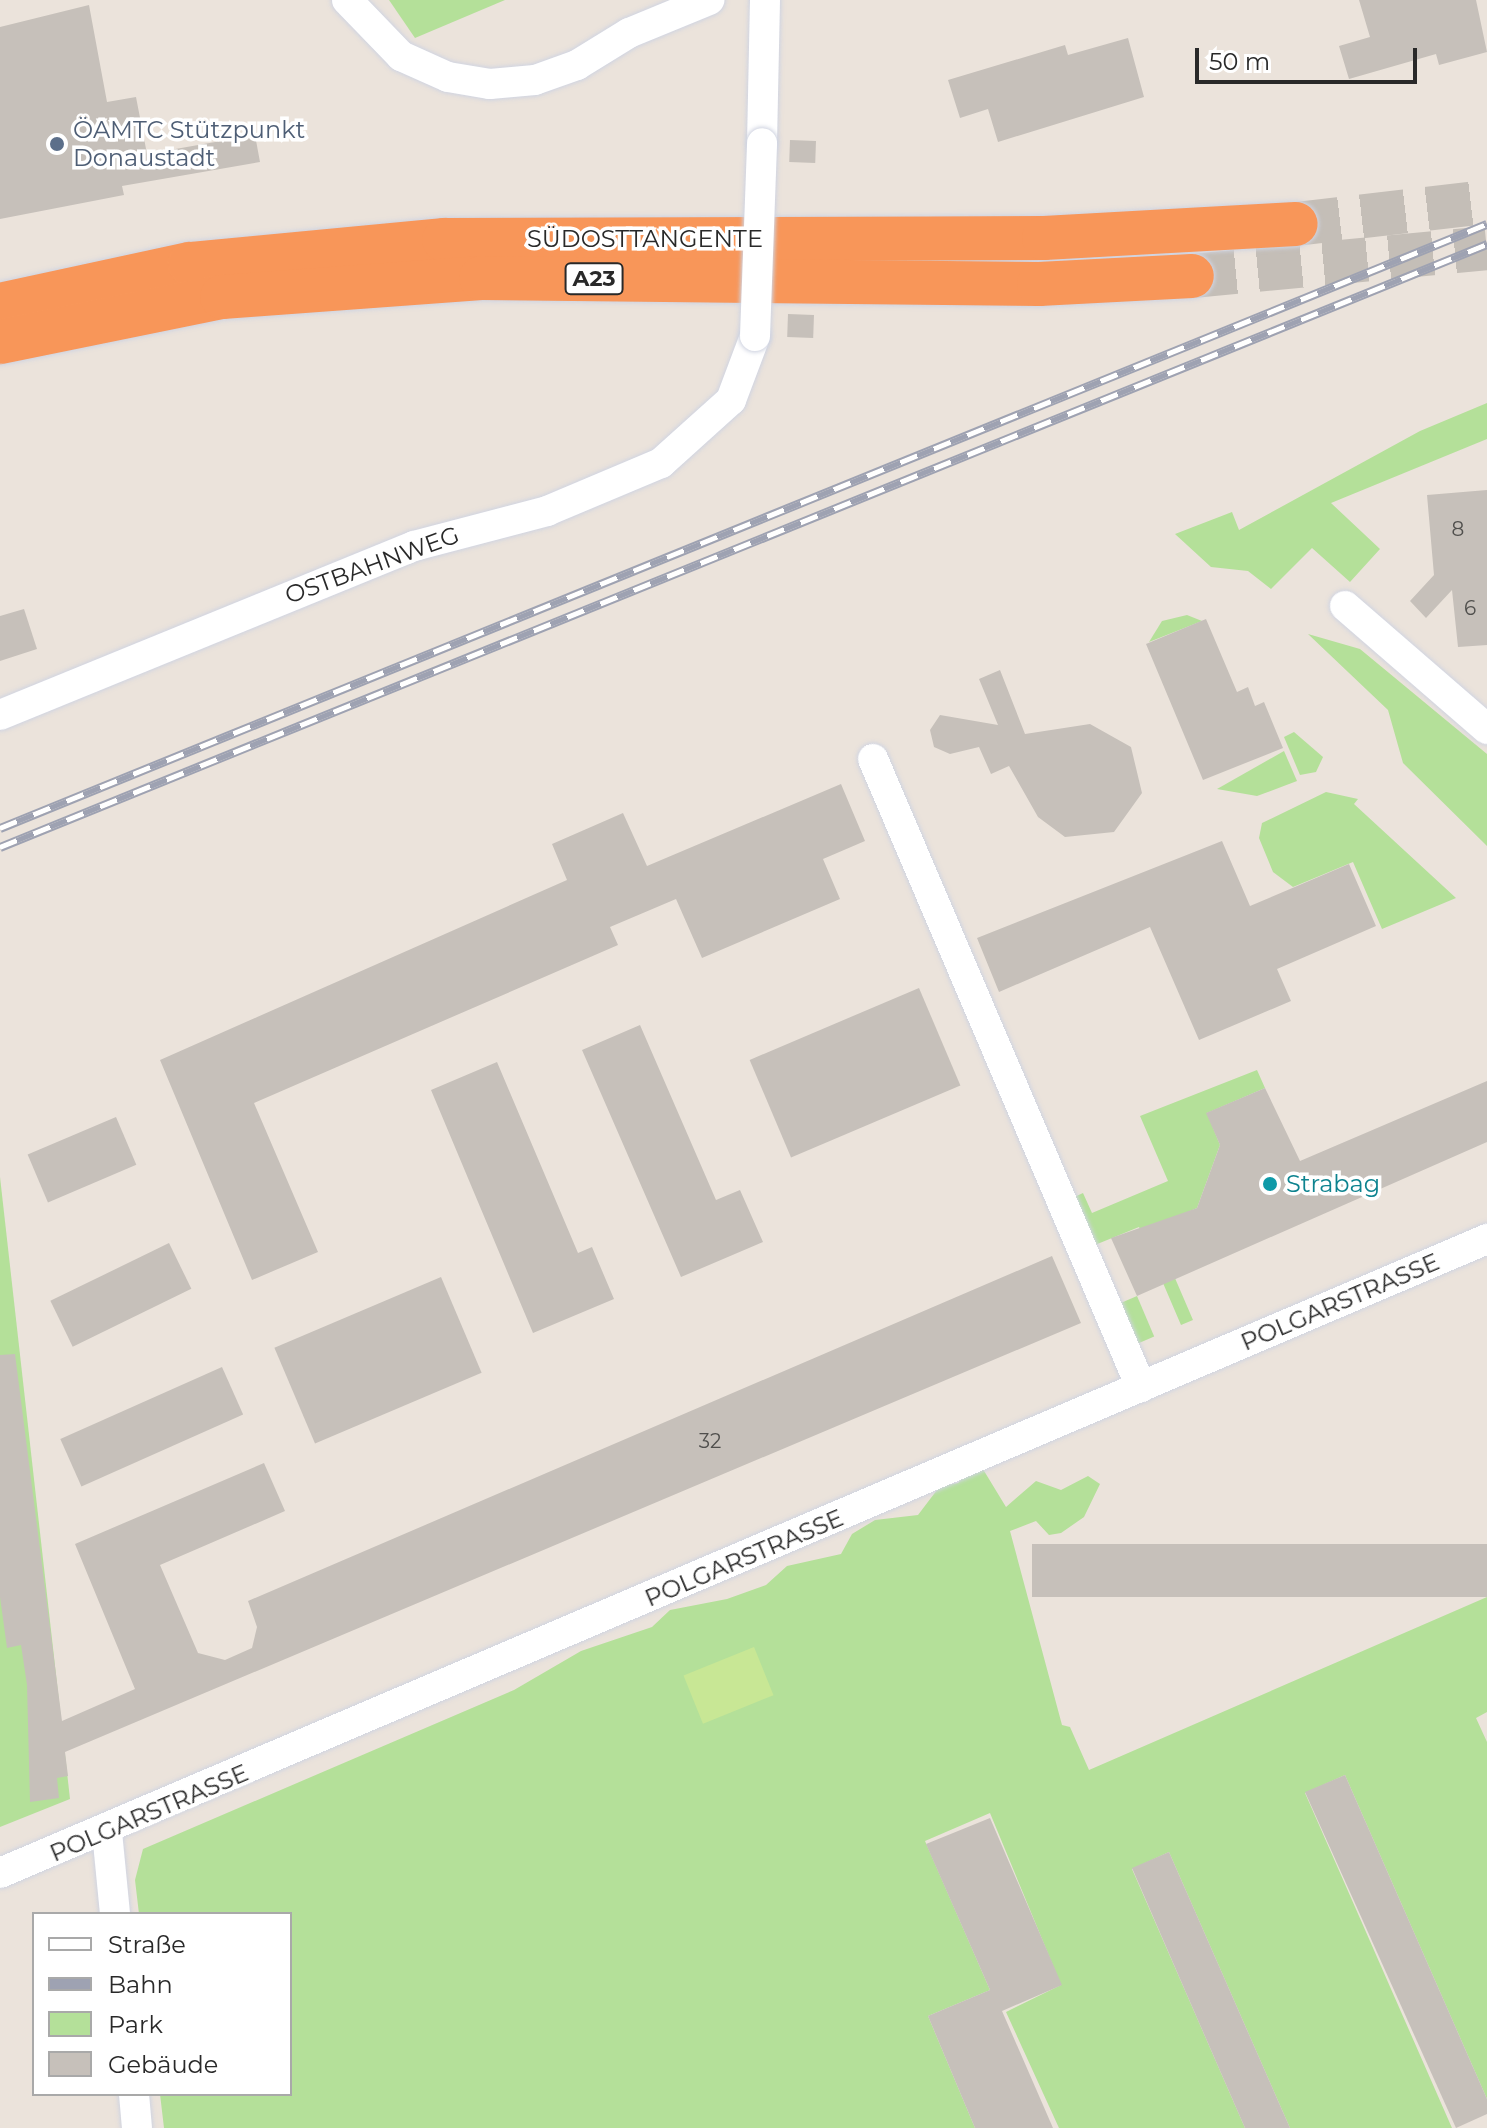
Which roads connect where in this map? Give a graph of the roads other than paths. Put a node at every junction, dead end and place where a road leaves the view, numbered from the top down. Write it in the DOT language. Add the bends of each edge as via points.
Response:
graph roads {
  1 [pos="347,0"];
  2 [pos="709,0"];
  3 [pos="765,0"];
  4 [pos="1296,224"];
  5 [pos="1192,276"];
  6 [pos="0,305"];
  7 [pos="0,342"];
  8 [pos="1345,606"];
  9 [pos="0,715"];
  10 [pos="1487,729"];
  11 [pos="873,759"];
  12 [pos="1487,1239"];
  13 [pos="1141,1387"];
  14 [pos="107,1832"];
  15 [pos="0,1873"];
  16 [pos="115,1912"];
  17 [pos="134,2096"];
  18 [pos="137,2128"];
  1 -- 2 [label="street" via="401,56 448,77 490,84 535,80 577,65 629,33"];
  3 -- 9 [label="street, OSTBAHNWEG, bridge" via="755,336 731,400 688,445 611,486 414,546"];
  4 -- 6 [label="highway, SÜDOSTTANGENTE / A23" via="1044,238 444,240 190,264"];
  5 -- 7 [label="highway, SÜDOSTTANGENTE / A23" via="1039,284 481,278 222,297"];
  8 -- 10 [label="street"];
  11 -- 13 [label="street"];
  12 -- 13 [label="street, POLGARSTRASSE"];
  13 -- 14 [label="street, POLGARSTRASSE"];
  14 -- 15 [label="street, POLGARSTRASSE"];
  14 -- 16 [label="street"];
  17 -- 18 [label="street"];
}
